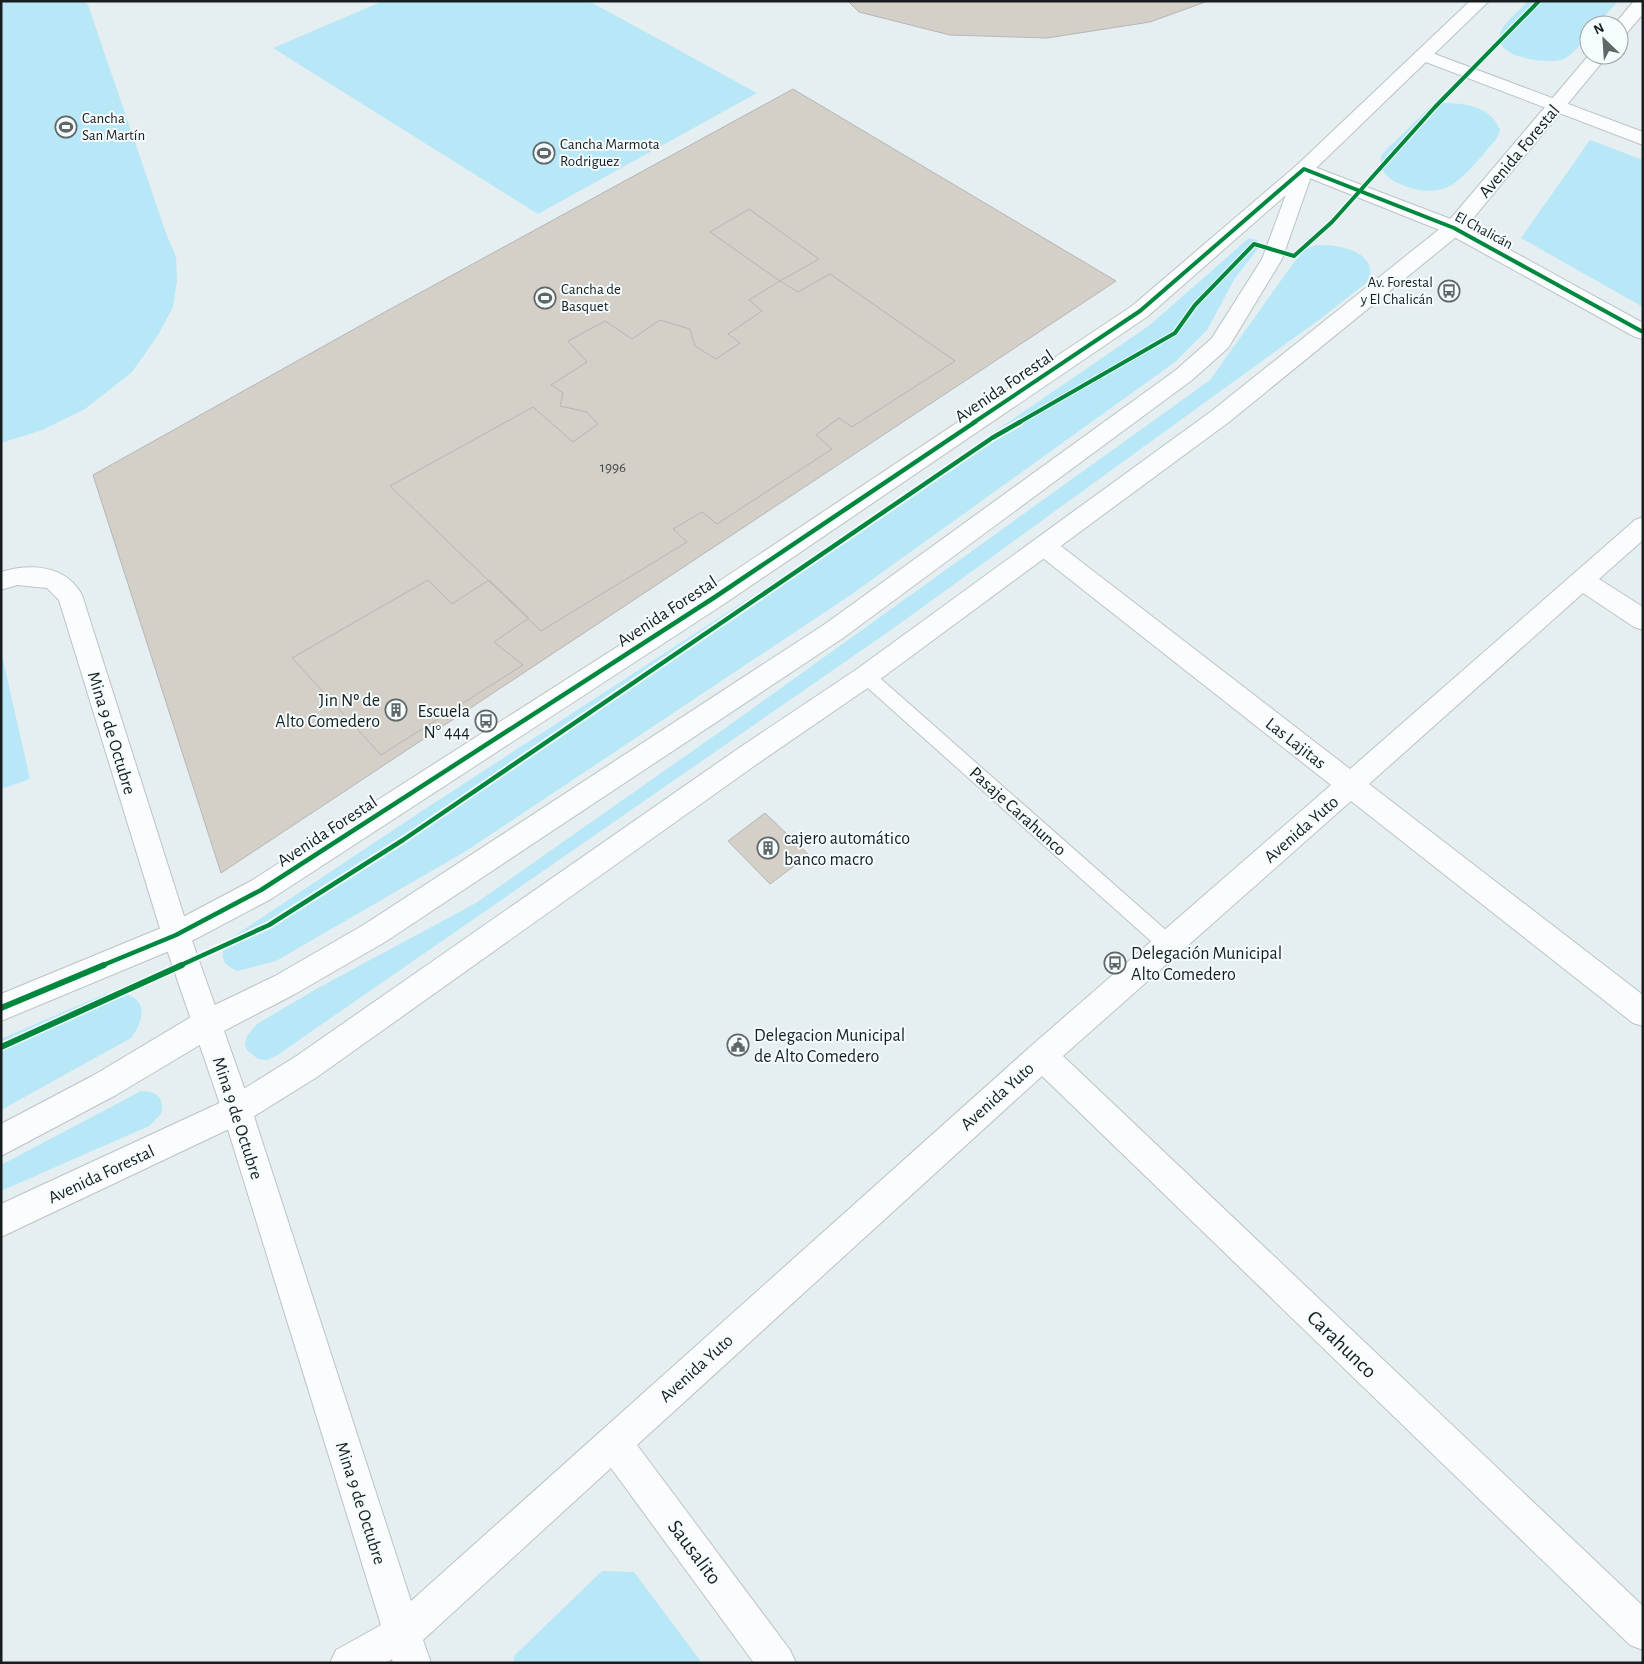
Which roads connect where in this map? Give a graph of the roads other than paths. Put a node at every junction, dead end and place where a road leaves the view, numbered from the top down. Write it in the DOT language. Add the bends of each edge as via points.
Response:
graph roads {
  1 [pos="1480,1"];
  2 [pos="1643,2"];
  3 [pos="1629,19"];
  4 [pos="1424,55"];
  5 [pos="1591,65"];
  6 [pos="1556,106"];
  7 [pos="1643,139"];
  8 [pos="1304,169"];
  9 [pos="1454,228"];
  10 [pos="1643,332"];
  11 [pos="1643,526"];
  12 [pos="1044,546"];
  13 [pos="1581,580"];
  14 [pos="1,581"];
  15 [pos="1643,620"];
  16 [pos="866,676"];
  17 [pos="1350,786"];
  18 [pos="176,935"];
  19 [pos="1169,946"];
  20 [pos="1,1008"];
  21 [pos="1643,1013"];
  22 [pos="207,1024"];
  23 [pos="1042,1056"];
  24 [pos="237,1110"];
  25 [pos="1,1141"];
  26 [pos="1,1220"];
  27 [pos="613,1442"];
  28 [pos="1643,1632"];
  29 [pos="402,1633"];
  30 [pos="349,1663"];
  31 [pos="412,1663"];
  32 [pos="777,1663"];
  1 -- 4 [label="street, Avenida Forestal"];
  2 -- 3 [label="street"];
  4 -- 6 [label="street"];
  4 -- 8 [label="street, Avenida Forestal"];
  5 -- 6 [label="street, Avenida Forestal"];
  6 -- 7 [label="street"];
  6 -- 9 [label="street, Avenida Forestal"];
  8 -- 9 [label="street, El Chalicán"];
  8 -- 18 [label="street, Avenida Forestal" via="1140,311 640,645 261,890"];
  8 -- 22 [label="street, Avenida Forestal" via="1272,259 1220,343 1184,375 834,631 375,933 285,986"];
  9 -- 10 [label="street, El Chalicán"];
  9 -- 12 [label="street, Avenida Forestal" via="1221,416"];
  11 -- 13 [label="street, Avenida Yuto"];
  12 -- 16 [label="street, Avenida Forestal"];
  12 -- 17 [label="street, Las Lajitas"];
  13 -- 15 [label="street"];
  13 -- 17 [label="street, Avenida Yuto"];
  14 -- 18 [label="street, Mina 9 de Octubre" via="17,576 53,579 70,595"];
  16 -- 19 [label="lane, Pasaje Carahunco"];
  16 -- 24 [label="street, Avenida Forestal" via="306,1066"];
  17 -- 19 [label="street, Avenida Yuto"];
  17 -- 21 [label="street, Las Lajitas"];
  18 -- 20 [label="street, Avenida Forestal"];
  18 -- 22 [label="street, Mina 9 de Octubre"];
  19 -- 23 [label="street, Avenida Yuto"];
  22 -- 24 [label="street, Mina 9 de Octubre"];
  22 -- 25 [label="street, Avenida Forestal" via="105,1085"];
  23 -- 27 [label="street, Avenida Yuto"];
  23 -- 28 [label="street, Carahunco"];
  24 -- 26 [label="street, Avenida Forestal"];
  24 -- 29 [label="street, Mina 9 de Octubre"];
  27 -- 29 [label="street, Avenida Yuto"];
  27 -- 32 [label="street, Sausalito"];
  29 -- 30 [label="street, Avenida Yuto"];
  29 -- 31 [label="street, Mina 9 de Octubre"];
}
